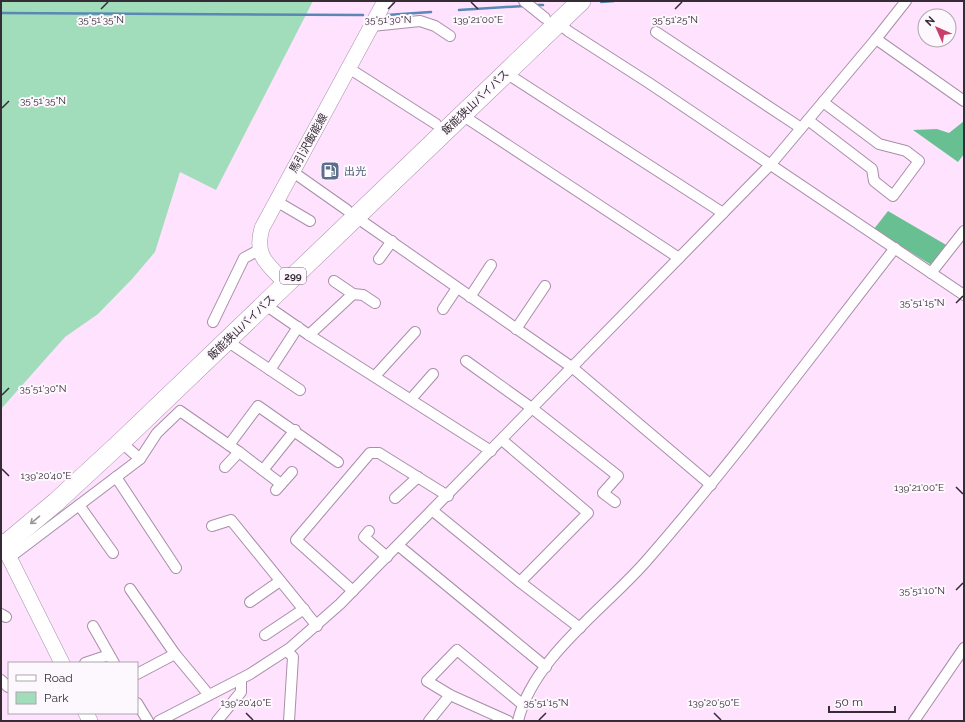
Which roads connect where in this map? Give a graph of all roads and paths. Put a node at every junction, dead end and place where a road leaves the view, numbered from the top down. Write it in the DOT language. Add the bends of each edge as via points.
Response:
graph roads {
  1 [pos="385,1"];
  2 [pos="563,1"];
  3 [pos="581,1"];
  4 [pos="906,1"];
  5 [pos="537,10"];
  6 [pos="372,26"];
  7 [pos="656,32"];
  8 [pos="450,36"];
  9 [pos="876,39"];
  10 [pos="350,69"];
  11 [pos="506,73"];
  12 [pos="964,101"];
  13 [pos="823,102"];
  14 [pos="462,115"];
  15 [pos="436,124"];
  16 [pos="804,124"];
  17 [pos="771,164"];
  18 [pos="293,172"];
  19 [pos="276,201"];
  20 [pos="352,213"];
  21 [pos="723,213"];
  22 [pos="310,221"];
  23 [pos="964,231"];
  24 [pos="392,241"];
  25 [pos="895,248"];
  26 [pos="259,250"];
  27 [pos="679,258"];
  28 [pos="379,259"];
  29 [pos="491,265"];
  30 [pos="931,273"];
  31 [pos="282,279"];
  32 [pos="334,281"];
  33 [pos="545,286"];
  34 [pos="457,288"];
  35 [pos="353,294"];
  36 [pos="964,295"];
  37 [pos="470,297"];
  38 [pos="375,303"];
  39 [pos="264,304"];
  40 [pos="443,309"];
  41 [pos="213,322"];
  42 [pos="298,327"];
  43 [pos="516,329"];
  44 [pos="415,332"];
  45 [pos="309,335"];
  46 [pos="227,341"];
  47 [pos="466,361"];
  48 [pos="573,368"];
  49 [pos="270,370"];
  50 [pos="433,374"];
  51 [pos="375,376"];
  52 [pos="300,390"];
  53 [pos="411,400"];
  54 [pos="533,409"];
  55 [pos="294,430"];
  56 [pos="502,440"];
  57 [pos="121,442"];
  58 [pos="229,445"];
  59 [pos="382,447"];
  60 [pos="491,451"];
  61 [pos="240,452"];
  62 [pos="140,459"];
  63 [pos="338,462"];
  64 [pos="225,467"];
  65 [pos="263,470"];
  66 [pos="292,472"];
  67 [pos="116,477"];
  68 [pos="418,477"];
  69 [pos="711,484"];
  70 [pos="450,494"];
  71 [pos="395,498"];
  72 [pos="615,502"];
  73 [pos="79,505"];
  74 [pos="62,508"];
  75 [pos="433,511"];
  76 [pos="212,526"];
  77 [pos="369,531"];
  78 [pos="3,545"];
  79 [pos="399,546"];
  80 [pos="113,553"];
  81 [pos="387,557"];
  82 [pos="176,568"];
  83 [pos="280,581"];
  84 [pos="520,582"];
  85 [pos="130,589"];
  86 [pos="353,590"];
  87 [pos="250,602"];
  88 [pos="304,609"];
  89 [pos="93,626"];
  90 [pos="317,626"];
  91 [pos="580,628"];
  92 [pos="265,635"];
  93 [pos="964,648"];
  94 [pos="286,650"];
  95 [pos="175,654"];
  96 [pos="111,659"];
  97 [pos="62,662"];
  98 [pos="92,662"];
  99 [pos="546,667"];
  100 [pos="138,673"];
  101 [pos="241,679"];
  102 [pos="209,695"];
  103 [pos="450,695"];
  104 [pos="522,704"];
  105 [pos="138,705"];
  106 [pos="489,717"];
  107 [pos="148,721"];
  108 [pos="159,721"];
  109 [pos="217,721"];
  110 [pos="289,721"];
  111 [pos="429,721"];
  112 [pos="508,721"];
  113 [pos="518,721"];
  114 [pos="914,721"];
  1 -- 6 [label="main road, 馬引沢飯能線"];
  2 -- 5 [label="highway, 飯能狭山バイパス / 299"];
  3 -- 5 [label="highway, 飯能狭山バイパス / 299"];
  4 -- 9 [label="street"];
  5 -- 11 [label="highway, 飯能狭山バイパス / 299"];
  5 -- 15 [label="highway, 飯能狭山バイパス / 299"];
  5 -- 17 [label="street"];
  6 -- 8 [label="street" via="420,21 435,26"];
  6 -- 10 [label="main road, 馬引沢飯能線"];
  7 -- 16 [label="street"];
  9 -- 12 [label="street"];
  9 -- 13 [label="street"];
  10 -- 15 [label="street"];
  10 -- 18 [label="main road, 馬引沢飯能線"];
  11 -- 14 [label="highway, 飯能狭山バイパス / 299"];
  11 -- 21 [label="street"];
  13 -- 16 [label="street"];
  13 -- 16 [label="street" via="879,144 906,151 919,161 894,196 874,181 872,169"];
  14 -- 20 [label="highway, 飯能狭山バイパス / 299"];
  14 -- 27 [label="street"];
  15 -- 20 [label="highway, 飯能狭山バイパス / 299"];
  16 -- 17 [label="street"];
  17 -- 21 [label="street"];
  17 -- 25 [label="street"];
  18 -- 19 [label="main road, 馬引沢飯能線"];
  18 -- 20 [label="street"];
  19 -- 22 [label="street"];
  19 -- 26 [label="main road, 馬引沢飯能線" via="262,228"];
  20 -- 24 [label="street"];
  20 -- 31 [label="highway, 飯能狭山バイパス / 299"];
  21 -- 27 [label="street"];
  23 -- 30 [label="street"];
  24 -- 28 [label="street"];
  24 -- 34 [label="street"];
  25 -- 30 [label="street"];
  25 -- 69 [label="street"];
  26 -- 31 [label="main road"];
  26 -- 41 [label="street" via="244,258"];
  27 -- 48 [label="street"];
  29 -- 37 [label="street"];
  30 -- 36 [label="street"];
  31 -- 39 [label="highway, 飯能狭山バイパス / 299"];
  31 -- 78 [label="highway, 飯能狭山バイパス / 299" via="59,483"];
  32 -- 35 [label="street"];
  33 -- 43 [label="street"];
  34 -- 37 [label="street"];
  34 -- 40 [label="street"];
  35 -- 38 [label="street" via="363,295"];
  35 -- 45 [label="street"];
  37 -- 43 [label="street"];
  39 -- 42 [label="street"];
  39 -- 46 [label="highway, 飯能狭山バイパス / 299"];
  42 -- 45 [label="street"];
  42 -- 49 [label="street"];
  43 -- 48 [label="street"];
  44 -- 51 [label="street"];
  45 -- 51 [label="street"];
  46 -- 49 [label="street"];
  46 -- 57 [label="highway, 飯能狭山バイパス / 299"];
  47 -- 54 [label="street"];
  48 -- 54 [label="street"];
  48 -- 69 [label="street"];
  49 -- 52 [label="street"];
  50 -- 53 [label="street"];
  51 -- 53 [label="street"];
  53 -- 60 [label="street"];
  54 -- 56 [label="street"];
  54 -- 72 [label="street" via="618,476 603,493"];
  55 -- 58 [label="street" via="258,406"];
  55 -- 63 [label="street"];
  55 -- 65 [label="street"];
  56 -- 60 [label="street"];
  56 -- 84 [label="street" via="588,513"];
  57 -- 62 [label="street"];
  57 -- 74 [label="highway, 飯能狭山バイパス / 299"];
  58 -- 61 [label="street"];
  58 -- 62 [label="street" via="180,411 157,433"];
  59 -- 70 [label="street"];
  60 -- 70 [label="street"];
  61 -- 64 [label="street"];
  61 -- 65 [label="street"];
  62 -- 67 [label="street"];
  65 -- 66 [label="street" via="278,487"];
  67 -- 73 [label="street"];
  67 -- 82 [label="street"];
  68 -- 70 [label="street"];
  68 -- 71 [label="street"];
  68 -- 86 [label="street" via="379,453 370,453 296,540"];
  69 -- 91 [label="street" via="647,561"];
  70 -- 75 [label="street"];
  73 -- 74 [label="street"];
  73 -- 80 [label="street"];
  74 -- 78 [label="highway, 飯能狭山バイパス / 299"];
  75 -- 79 [label="street"];
  75 -- 84 [label="street"];
  76 -- 83 [label="street" via="231,520"];
  77 -- 81 [label="street" via="364,537"];
  78 -- 97 [label="main road"];
  79 -- 81 [label="street"];
  79 -- 99 [label="street"];
  81 -- 86 [label="street"];
  83 -- 87 [label="street"];
  83 -- 88 [label="street"];
  84 -- 91 [label="street"];
  85 -- 95 [label="street"];
  86 -- 90 [label="street"];
  88 -- 90 [label="street"];
  88 -- 92 [label="street"];
  89 -- 96 [label="street"];
  90 -- 94 [label="street"];
  91 -- 99 [label="street"];
  93 -- 114 [label="street"];
  94 -- 101 [label="street"];
  94 -- 110 [label="street" via="293,657"];
  95 -- 100 [label="street"];
  95 -- 102 [label="street"];
  96 -- 98 [label="street"];
  99 -- 104 [label="street"];
  101 -- 102 [label="street"];
  101 -- 109 [label="street" via="241,692"];
  102 -- 108 [label="street"];
  103 -- 104 [label="street" via="427,681 456,650"];
  103 -- 106 [label="street"];
  103 -- 111 [label="street"];
  104 -- 113 [label="street"];
  105 -- 107 [label="street"];
  106 -- 112 [label="street"];
}
